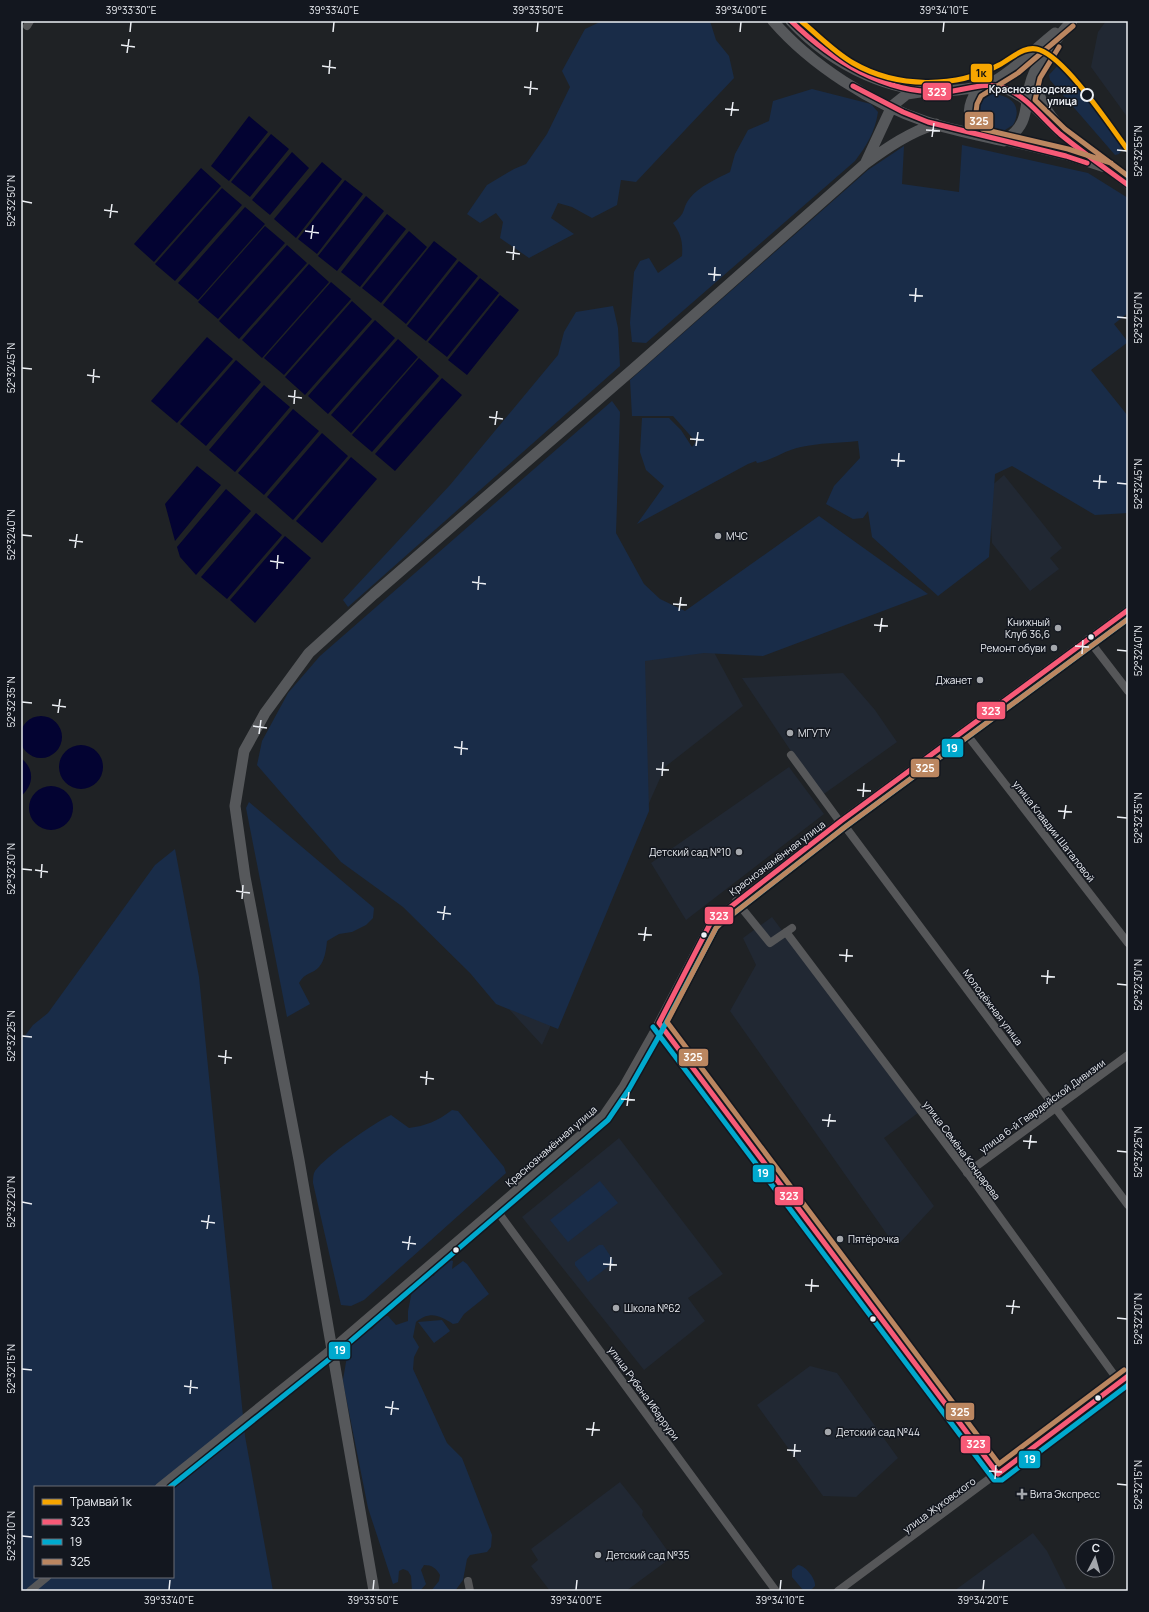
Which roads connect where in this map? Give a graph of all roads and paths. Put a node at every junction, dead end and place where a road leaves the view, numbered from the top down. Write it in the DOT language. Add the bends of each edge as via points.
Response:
graph roads {
  1 [pos="773,21"];
  2 [pos="791,21"];
  3 [pos="1070,21"];
  4 [pos="1036,69"];
  5 [pos="984,86"];
  6 [pos="925,91"];
  7 [pos="1027,102"];
  8 [pos="892,106"];
  9 [pos="936,124"];
  10 [pos="978,135"];
  11 [pos="1004,140"];
  12 [pos="1078,147"];
  13 [pos="866,163"];
  14 [pos="1109,170"];
  15 [pos="1128,185"];
  16 [pos="1128,610"];
  17 [pos="1088,639"];
  18 [pos="1128,691"];
  19 [pos="964,731"];
  20 [pos="791,755"];
  21 [pos="841,822"];
  22 [pos="736,901"];
  23 [pos="1128,943"];
  24 [pos="659,1023"];
  25 [pos="1128,1055"];
  26 [pos="1056,1108"];
  27 [pos="968,1173"];
  28 [pos="1128,1205"];
  29 [pos="495,1208"];
  30 [pos="332,1348"];
  31 [pos="1128,1376"];
  32 [pos="1120,1383"];
  33 [pos="998,1474"];
  34 [pos="160,1486"];
  35 [pos="46,1578"];
  36 [pos="468,1581"];
  37 [pos="30,1591"];
  38 [pos="374,1591"];
  39 [pos="470,1591"];
  40 [pos="776,1591"];
  41 [pos="838,1591"];
  1 -- 8 [label="main road" via="806,54 827,70"];
  2 -- 6 [label="main road" via="823,50 855,70 885,82"];
  3 -- 4 [label="main road" via="1049,47"];
  3 -- 5 [label="main road" via="1018,63"];
  4 -- 7 [label="main road"];
  4 -- 12 [label="main road" via="1036,83 1041,101 1052,118"];
  5 -- 6 [label="main road" via="944,92"];
  5 -- 7 [label="street" via="1006,89"];
  5 -- 10 [label="main road" via="972,97 968,110"];
  6 -- 8 [label="main road" via="907,94"];
  7 -- 11 [label="main road" via="1020,129"];
  7 -- 12 [label="street" via="1060,134"];
  8 -- 9 [label="main road"];
  8 -- 13 [label="main road"];
  9 -- 10 [label="main road"];
  9 -- 13 [label="main road" via="899,140"];
  10 -- 11 [label="main road"];
  11 -- 14 [label="street"];
  12 -- 14 [label="street"];
  13 -- 30 [label="main road" via="309,653 265,713 244,750 235,806 245,877"];
  14 -- 15 [label="street"];
  16 -- 17 [label="street, Краснознамённая улица"];
  17 -- 18 [label="street"];
  17 -- 19 [label="street, Краснознамённая улица"];
  19 -- 21 [label="street, Краснознамённая улица"];
  19 -- 23 [label="street, улица Клавдии Шаталовой"];
  20 -- 21 [label="street, Молодёжная улица"];
  21 -- 22 [label="street, Краснознамённая улица"];
  21 -- 26 [label="street, Молодёжная улица"];
  22 -- 24 [label="street, Краснознамённая улица" via="710,924"];
  22 -- 27 [label="street, улица Семёна Кондарева" via="770,944 789,930"];
  24 -- 29 [label="street, Краснознамённая улица" via="623,1086 603,1115"];
  24 -- 33 [label="street"];
  25 -- 26 [label="street, улица 6-й Гвардейской Дивизии"];
  26 -- 27 [label="street, улица 6-й Гвардейской Дивизии"];
  26 -- 28 [label="street, Молодёжная улица"];
  27 -- 32 [label="street, улица Семёна Кондарева"];
  29 -- 30 [label="street, Краснознамённая улица"];
  29 -- 40 [label="street, улица Рубена Ибаррури"];
  30 -- 34 [label="street, Краснознамённая улица"];
  30 -- 38 [label="main road"];
  31 -- 32 [label="street, улица Жуковского"];
  32 -- 33 [label="street, улица Жуковского"];
  33 -- 41 [label="street, улица Жуковского"];
  35 -- 37 [label="street"];
  36 -- 39 [label="street"];
}
